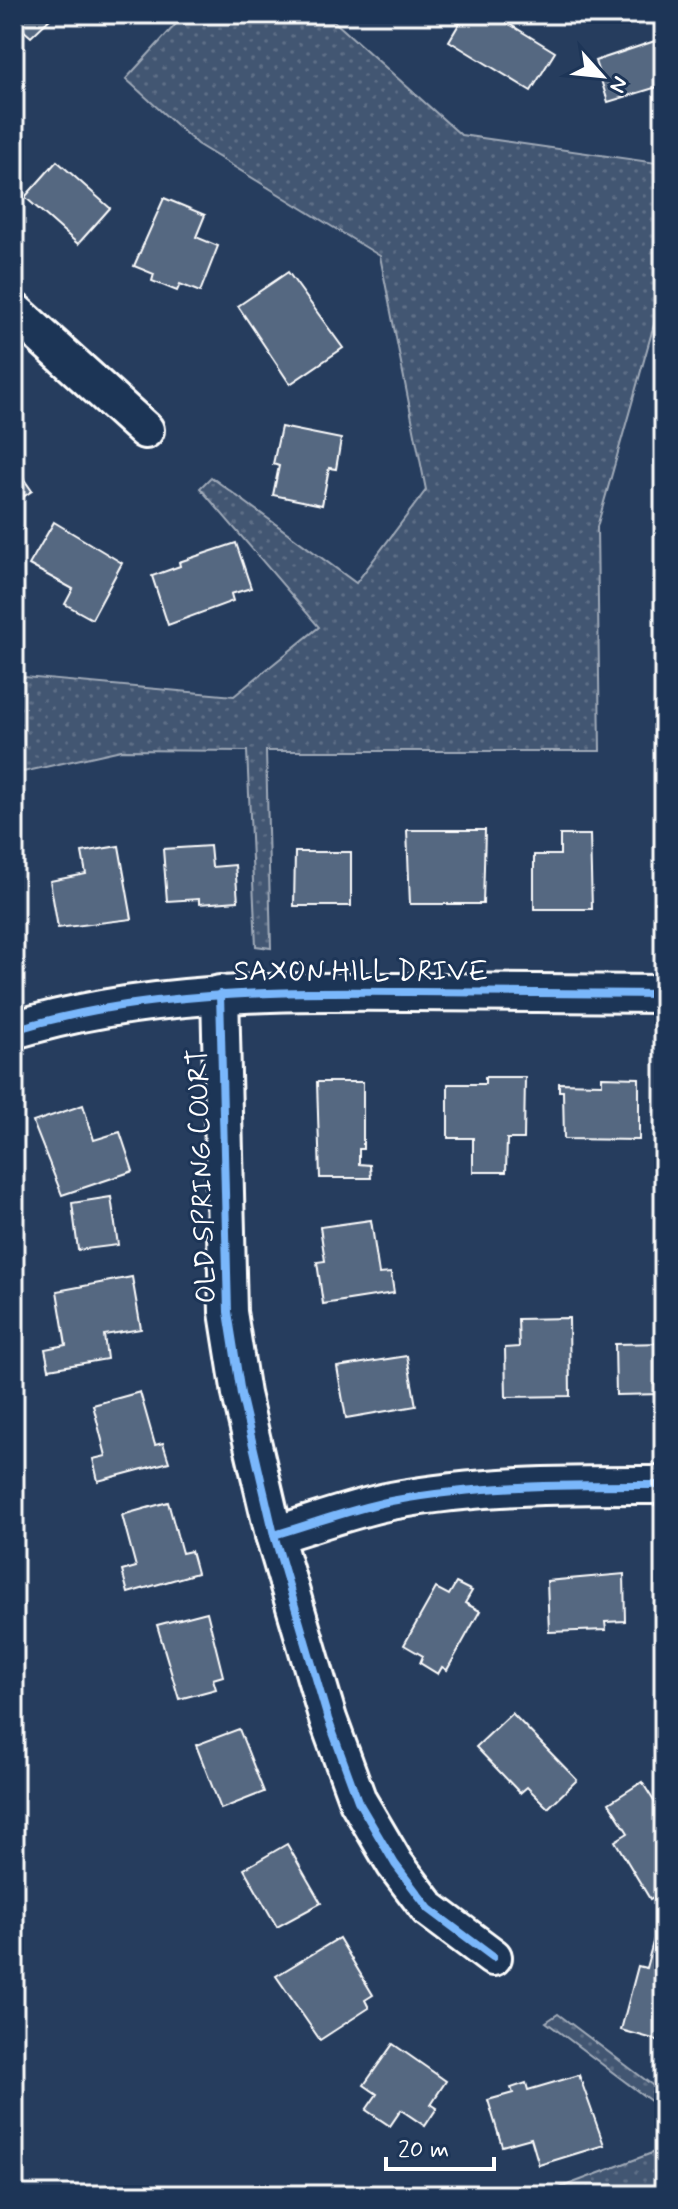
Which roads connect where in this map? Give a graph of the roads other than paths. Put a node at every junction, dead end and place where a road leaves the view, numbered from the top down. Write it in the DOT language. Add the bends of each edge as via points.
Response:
graph roads {
  1 [pos="14,311"];
  2 [pos="145,430"];
  3 [pos="220,994"];
  4 [pos="664,994"];
  5 [pos="14,1030"];
  6 [pos="664,1485"];
  7 [pos="274,1535"];
  8 [pos="493,1957"];
  1 -- 2 [label="street"];
  3 -- 4 [label="street, SAXON HILL DRIVE"];
  3 -- 5 [label="street, SAXON HILL DRIVE" via="116,1006"];
  3 -- 7 [label="street, OLD SPRING COURT" via="228,1312"];
  6 -- 7 [label="street" via="463,1490 388,1502"];
  7 -- 8 [label="street, OLD SPRING COURT" via="358,1801 429,1909"];
}
